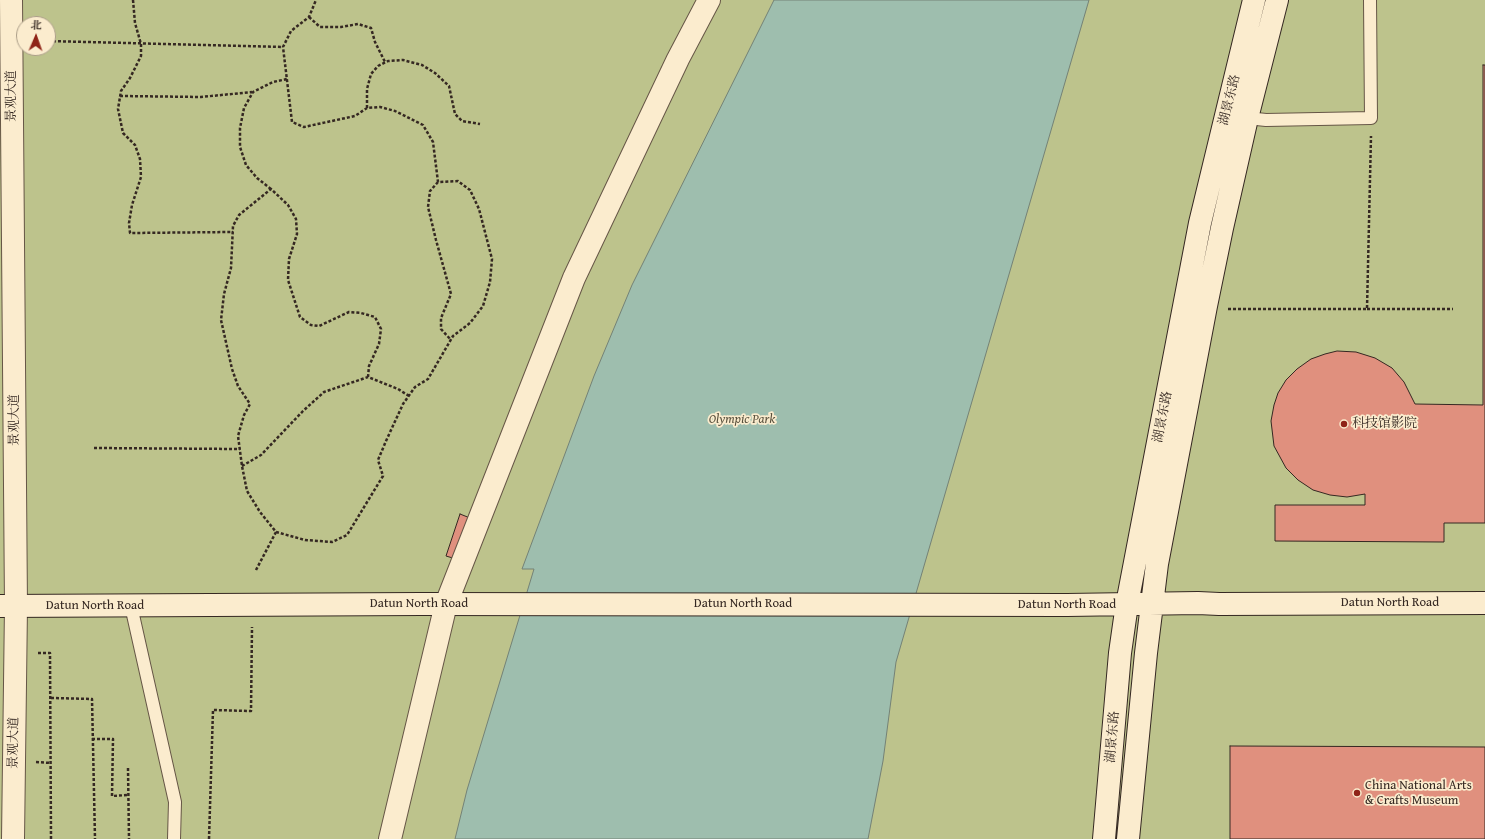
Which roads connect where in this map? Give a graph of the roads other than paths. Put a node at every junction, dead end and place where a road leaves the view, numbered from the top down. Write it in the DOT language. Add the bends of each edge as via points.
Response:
graph roads {
  1 [pos="11,0"];
  2 [pos="709,0"];
  3 [pos="1254,0"];
  4 [pos="1277,0"];
  5 [pos="1370,0"];
  6 [pos="1247,118"];
  7 [pos="1485,603"];
  8 [pos="446,604"];
  9 [pos="1127,604"];
  10 [pos="1153,604"];
  11 [pos="8,606"];
  12 [pos="131,606"];
  13 [pos="13,839"];
  14 [pos="174,839"];
  15 [pos="390,839"];
  16 [pos="1104,839"];
  17 [pos="1128,839"];
  1 -- 11 [label="street, 景观大道"];
  2 -- 8 [label="street" via="678,59 574,278"];
  3 -- 9 [label="street, 湖景东路" via="1200,223"];
  4 -- 6 [label="street, 湖景东路"];
  5 -- 6 [label="lane" via="1371,118"];
  6 -- 10 [label="street, 湖景东路" via="1206,306 1159,556"];
  7 -- 10 [label="street, Datun North Road"];
  8 -- 9 [label="street, Datun North Road"];
  8 -- 12 [label="street, Datun North Road"];
  8 -- 15 [label="street"];
  9 -- 10 [label="street, Datun North Road"];
  9 -- 16 [label="street, 湖景东路"];
  10 -- 17 [label="street, 湖景东路"];
  11 -- 12 [label="street, Datun North Road"];
  11 -- 13 [label="street, 景观大道" via="15,652"];
  12 -- 14 [label="lane" via="175,802"];
}
